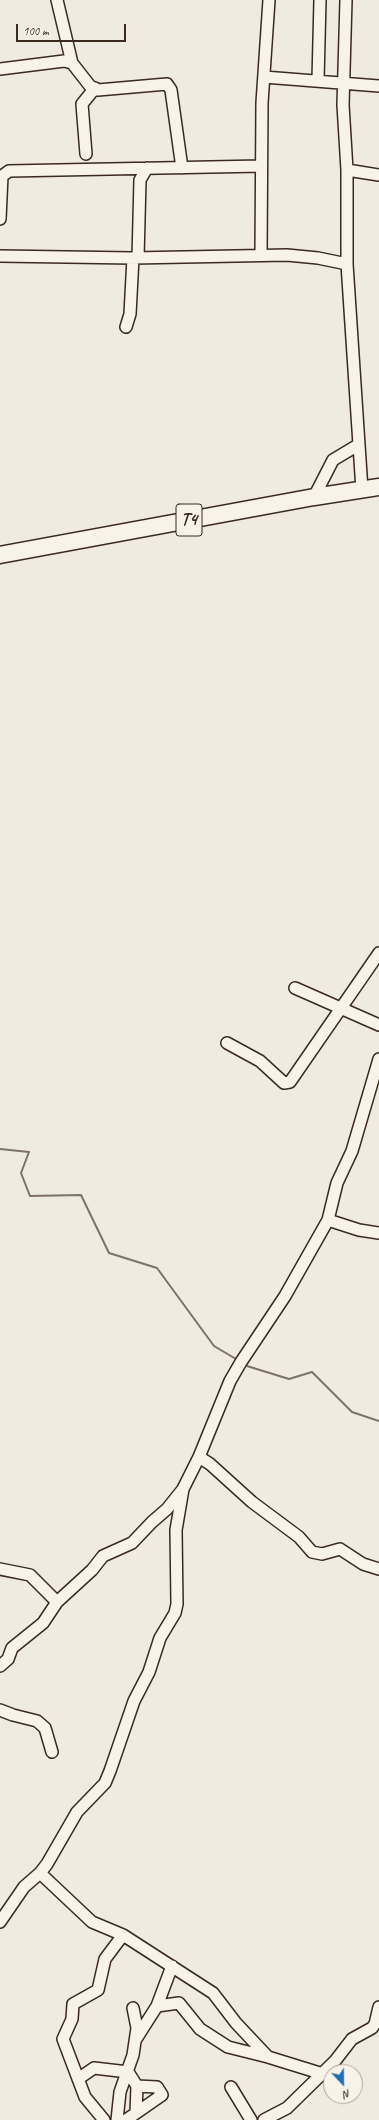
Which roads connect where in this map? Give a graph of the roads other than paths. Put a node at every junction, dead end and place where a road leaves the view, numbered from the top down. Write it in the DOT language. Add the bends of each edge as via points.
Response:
graph roads {
  1 [pos="57,0"];
  2 [pos="269,0"];
  3 [pos="320,0"];
  4 [pos="346,0"];
  5 [pos="72,63"];
  6 [pos="0,69"];
  7 [pos="264,77"];
  8 [pos="318,80"];
  9 [pos="343,83"];
  10 [pos="379,86"];
  11 [pos="95,88"];
  12 [pos="86,154"];
  13 [pos="261,166"];
  14 [pos="147,168"];
  15 [pos="182,168"];
  16 [pos="347,170"];
  17 [pos="379,175"];
  18 [pos="0,219"];
  19 [pos="261,255"];
  20 [pos="0,256"];
  21 [pos="135,258"];
  22 [pos="347,264"];
  23 [pos="126,327"];
  24 [pos="358,445"];
  25 [pos="379,487"];
  26 [pos="362,490"];
  27 [pos="314,497"];
  28 [pos="0,555"];
  29 [pos="379,953"];
  30 [pos="295,988"];
  31 [pos="341,1008"];
  32 [pos="379,1025"];
  33 [pos="227,1043"];
  34 [pos="379,1059"];
  35 [pos="328,1220"];
  36 [pos="379,1233"];
  37 [pos="199,1457"];
  38 [pos="183,1489"];
  39 [pos="0,1568"];
  40 [pos="379,1569"];
  41 [pos="57,1602"];
  42 [pos="0,1666"];
  43 [pos="0,1710"];
  44 [pos="52,1752"];
  45 [pos="40,1873"];
  46 [pos="0,1922"];
  47 [pos="123,1934"];
  48 [pos="172,1966"];
  49 [pos="157,2006"];
  50 [pos="379,2007"];
  51 [pos="133,2008"];
  52 [pos="136,2039"];
  53 [pos="268,2057"];
  54 [pos="128,2072"];
  55 [pos="322,2074"];
  56 [pos="78,2079"];
  57 [pos="137,2086"];
  58 [pos="231,2088"];
  59 [pos="127,2118"];
  60 [pos="104,2120"];
  61 [pos="251,2120"];
  62 [pos="264,2120"];
  1 -- 5 [label="street"];
  2 -- 7 [label="street"];
  3 -- 8 [label="street"];
  4 -- 9 [label="street"];
  5 -- 6 [label="street" via="55,61"];
  5 -- 11 [label="street" via="90,86"];
  7 -- 8 [label="street"];
  7 -- 13 [label="street"];
  8 -- 9 [label="street"];
  9 -- 10 [label="street"];
  9 -- 16 [label="street"];
  11 -- 12 [label="street" via="82,104"];
  11 -- 15 [label="street" via="110,90 167,84 171,90"];
  13 -- 15 [label="street"];
  13 -- 19 [label="street"];
  14 -- 15 [label="street"];
  14 -- 18 [label="street" via="9,171 2,176"];
  14 -- 21 [label="street" via="140,180"];
  16 -- 17 [label="street"];
  16 -- 22 [label="street"];
  19 -- 21 [label="street"];
  19 -- 22 [label="street" via="318,258"];
  20 -- 21 [label="street"];
  21 -- 23 [label="street" via="130,314"];
  22 -- 24 [label="street"];
  24 -- 26 [label="street"];
  24 -- 27 [label="street" via="334,460"];
  25 -- 26 [label="highway, T4"];
  26 -- 27 [label="highway, T4"];
  27 -- 28 [label="highway, T4"];
  29 -- 31 [label="street"];
  30 -- 31 [label="street"];
  31 -- 32 [label="street"];
  31 -- 33 [label="street" via="288,1083 282,1082 260,1061"];
  34 -- 35 [label="street" via="353,1147 337,1183"];
  35 -- 36 [label="street" via="359,1230"];
  35 -- 37 [label="street" via="286,1296 230,1382"];
  37 -- 38 [label="street"];
  37 -- 40 [label="street" via="252,1502 299,1537 312,1552 322,1554 340,1549 363,1564"];
  38 -- 41 [label="street" via="132,1543 103,1556 92,1570"];
  38 -- 45 [label="street" via="176,1530 178,1587 175,1613 160,1638 149,1672 134,1701 105,1783 77,1812"];
  39 -- 41 [label="street" via="30,1575"];
  41 -- 42 [label="street" via="43,1623 12,1648 8,1659"];
  43 -- 44 [label="street" via="37,1721 45,1728"];
  45 -- 46 [label="street" via="24,1887"];
  45 -- 47 [label="street" via="92,1922"];
  47 -- 48 [label="street"];
  47 -- 56 [label="street" via="106,1959 98,1990 73,2004 72,2019 64,2039"];
  48 -- 49 [label="street"];
  48 -- 53 [label="street" via="213,1993 236,2023"];
  49 -- 52 [label="street"];
  49 -- 53 [label="street" via="179,2003 200,2029 228,2047"];
  50 -- 55 [label="street" via="374,2026 352,2039 335,2062"];
  51 -- 52 [label="street" via="137,2019"];
  52 -- 54 [label="street"];
  53 -- 55 [label="street"];
  54 -- 56 [label="street" via="94,2068"];
  54 -- 57 [label="street"];
  54 -- 59 [label="street" via="120,2092"];
  55 -- 62 [label="street" via="287,2108"];
  56 -- 60 [label="street" via="85,2097"];
  57 -- 59 [label="street"];
  57 -- 59 [label="street" via="156,2087 162,2095"];
  58 -- 61 [label="street"];
}
